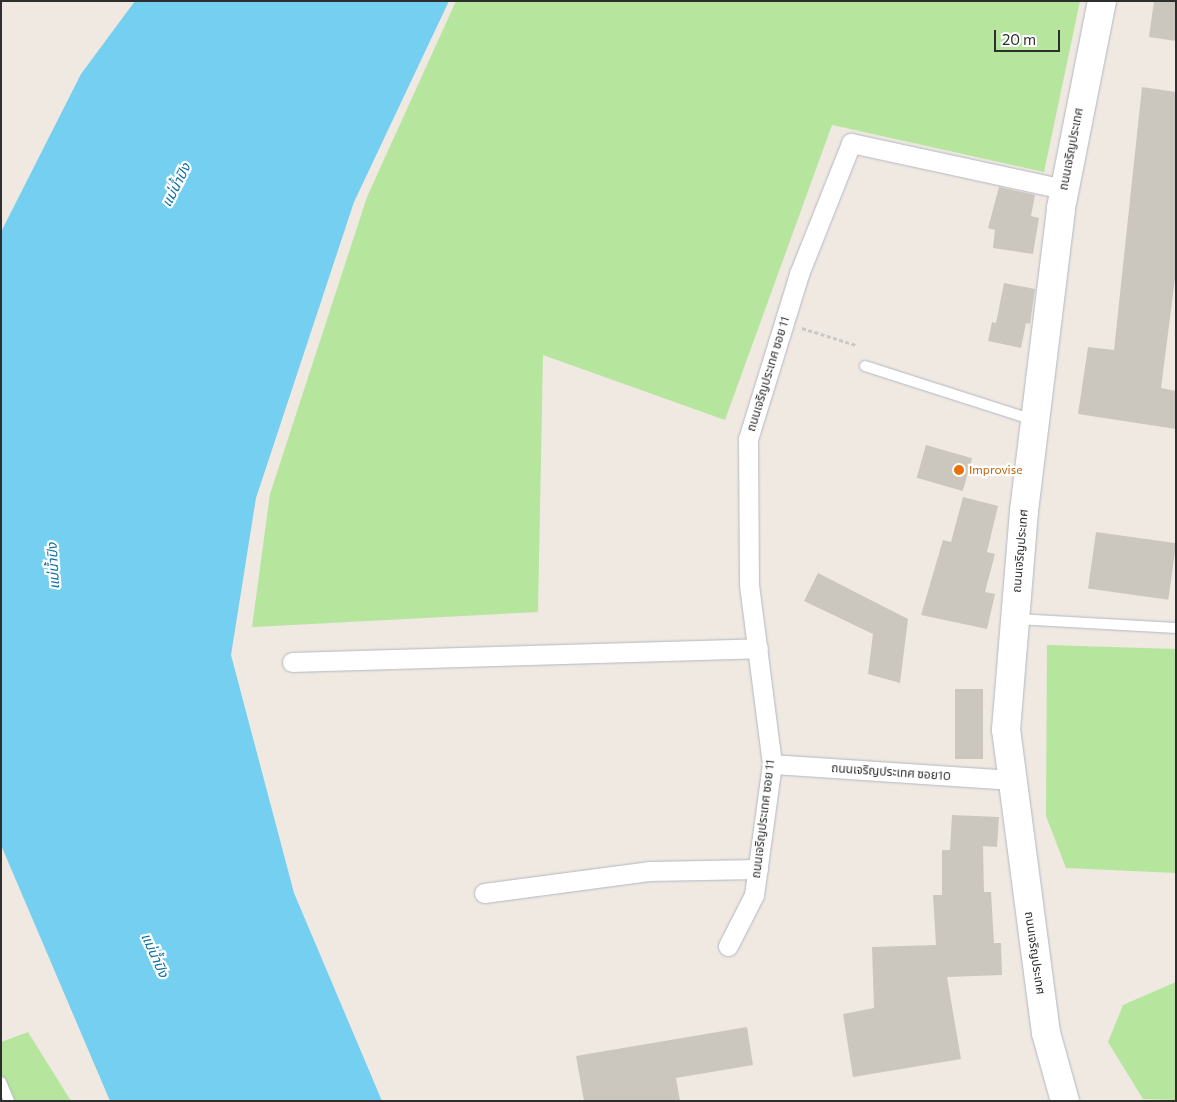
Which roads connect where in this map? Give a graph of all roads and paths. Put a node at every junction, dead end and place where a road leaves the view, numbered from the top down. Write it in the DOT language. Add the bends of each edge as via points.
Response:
graph roads {
  1 [pos="1102,1"];
  2 [pos="1063,189"];
  3 [pos="784,322"];
  4 [pos="856,345"];
  5 [pos="865,366"];
  6 [pos="1034,420"];
  7 [pos="1014,619"];
  8 [pos="1176,628"];
  9 [pos="758,648"];
  10 [pos="292,662"];
  11 [pos="772,764"];
  12 [pos="1010,780"];
  13 [pos="758,869"];
  14 [pos="484,893"];
  15 [pos="728,946"];
  16 [pos="1,1082"];
  17 [pos="8,1101"];
  18 [pos="1065,1101"];
  1 -- 2 [label="street, ถนนเจริญประเทศ"];
  2 -- 3 [label="street, ถนนเจริญประเทศ ซอย 11" via="851,143"];
  2 -- 6 [label="street, ถนนเจริญประเทศ"];
  3 -- 4 [label="path"];
  3 -- 9 [label="street, ถนนเจริญประเทศ ซอย 11" via="748,439 749,584"];
  5 -- 6 [label="lane"];
  6 -- 7 [label="street, ถนนเจริญประเทศ"];
  7 -- 8 [label="lane"];
  7 -- 12 [label="street, ถนนเจริญประเทศ" via="1006,730"];
  9 -- 10 [label="street"];
  9 -- 11 [label="street, ถนนเจริญประเทศ ซอย 11"];
  11 -- 12 [label="street, ถนนเจริญประเทศ ซอย10"];
  11 -- 13 [label="street, ถนนเจริญประเทศ ซอย 11"];
  12 -- 18 [label="street, ถนนเจริญประเทศ" via="1046,1034"];
  13 -- 14 [label="street" via="649,871"];
  13 -- 15 [label="street, ถนนเจริญประเทศ ซอย 11" via="754,894"];
  16 -- 17 [label="lane"];
}
